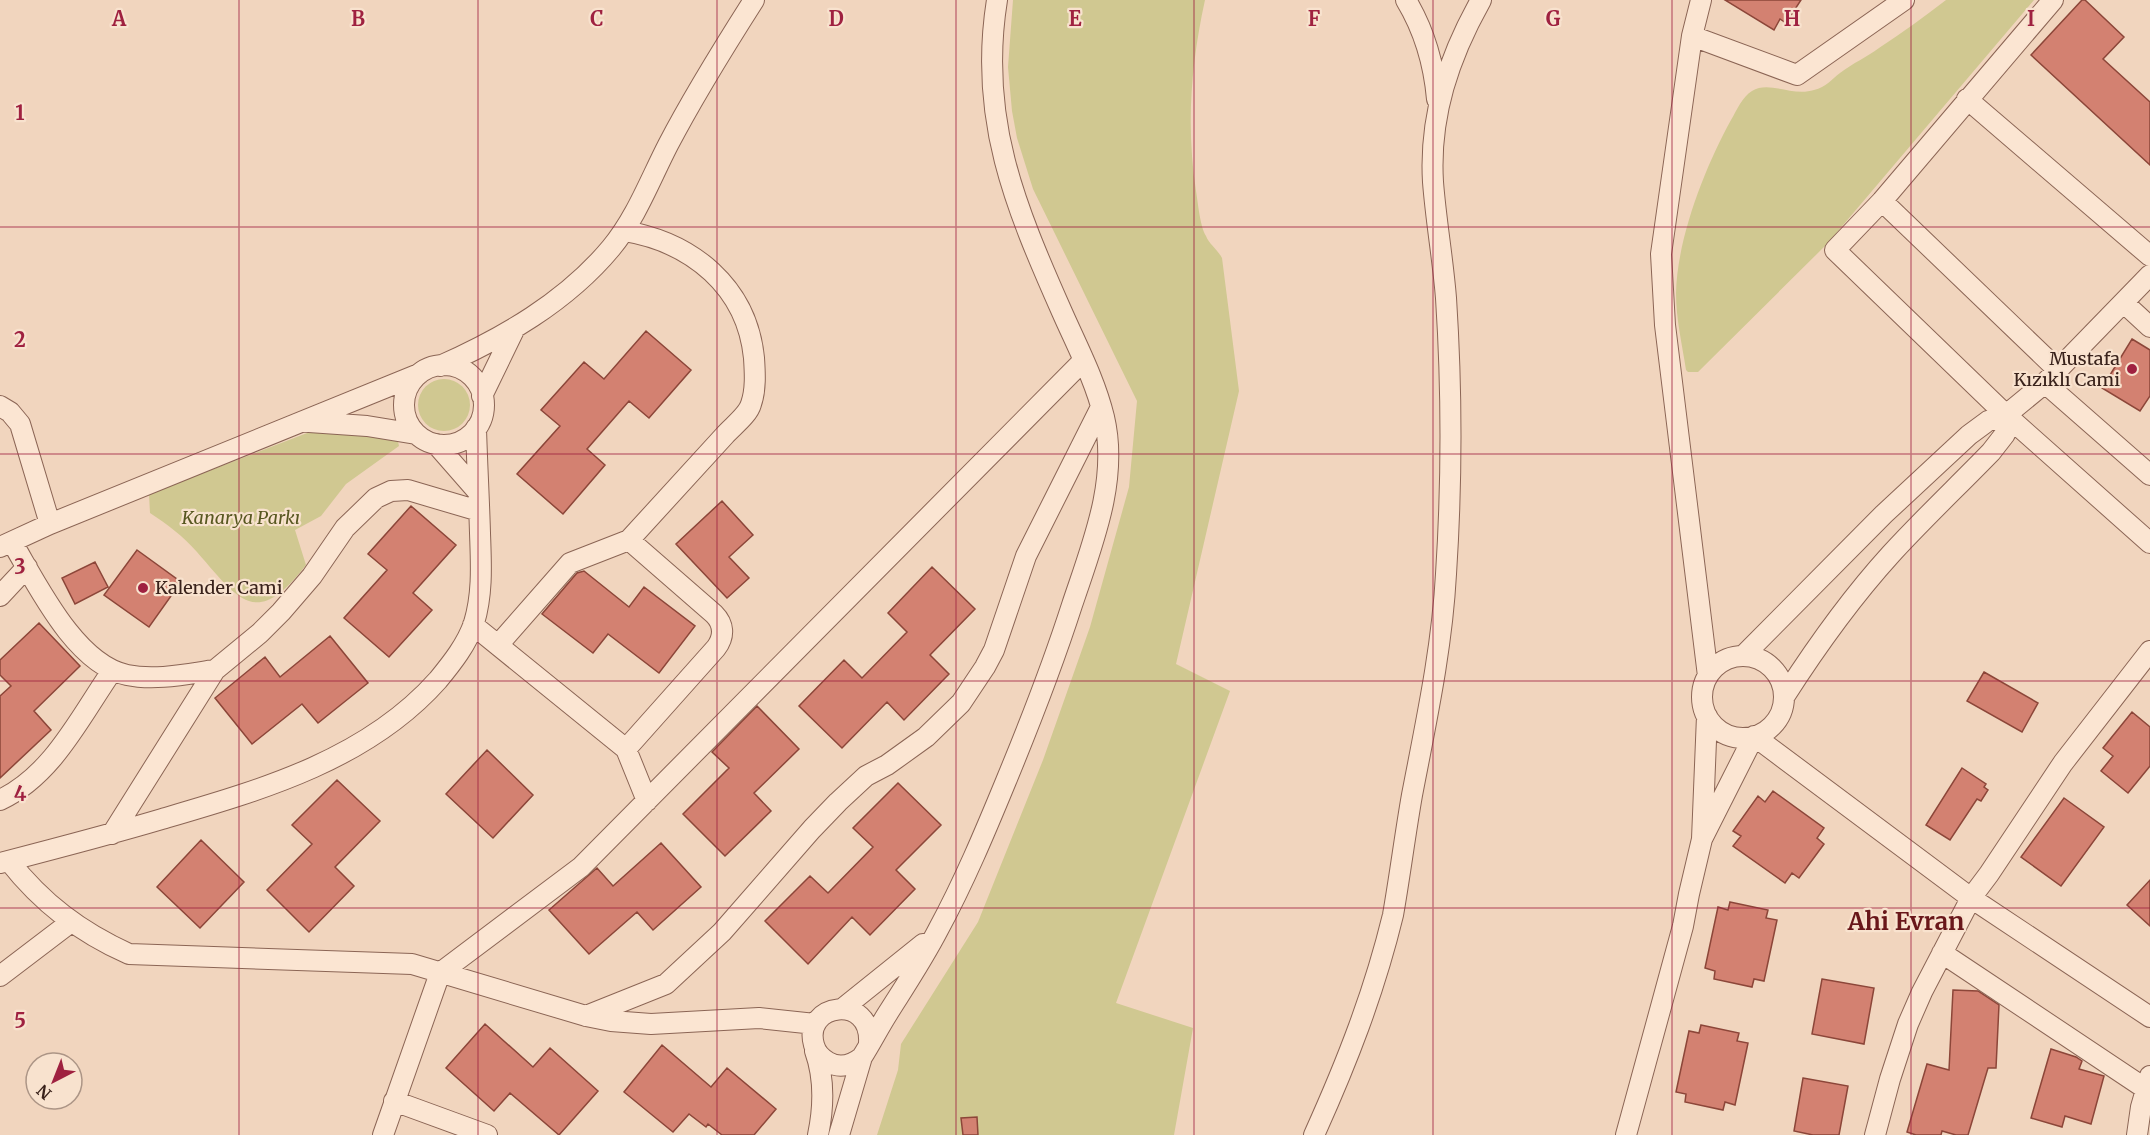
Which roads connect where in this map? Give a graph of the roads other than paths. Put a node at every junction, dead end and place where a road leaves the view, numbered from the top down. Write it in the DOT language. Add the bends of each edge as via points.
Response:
graph roads {
  1 [pos="754,0"];
  2 [pos="997,0"];
  3 [pos="1406,0"];
  4 [pos="1481,0"];
  5 [pos="1701,0"];
  6 [pos="1904,0"];
  7 [pos="2053,0"];
  8 [pos="1692,36"];
  9 [pos="1967,99"];
  10 [pos="1437,107"];
  11 [pos="1882,201"];
  12 [pos="624,231"];
  13 [pos="2150,256"];
  14 [pos="2150,275"];
  15 [pos="2124,303"];
  16 [pos="2150,327"];
  17 [pos="515,328"];
  18 [pos="1083,361"];
  19 [pos="440,366"];
  20 [pos="419,374"];
  21 [pos="2052,377"];
  22 [pos="482,396"];
  23 [pos="0,406"];
  24 [pos="1101,407"];
  25 [pos="2006,415"];
  26 [pos="300,422"];
  27 [pos="476,428"];
  28 [pos="416,434"];
  29 [pos="436,444"];
  30 [pos="2150,475"];
  31 [pos="479,502"];
  32 [pos="50,524"];
  33 [pos="629,540"];
  34 [pos="2150,543"];
  35 [pos="6,545"];
  36 [pos="27,567"];
  37 [pos="0,596"];
  38 [pos="473,625"];
  39 [pos="498,645"];
  40 [pos="2150,651"];
  41 [pos="1743,656"];
  42 [pos="112,670"];
  43 [pos="215,670"];
  44 [pos="1708,676"];
  45 [pos="1784,697"];
  46 [pos="1707,716"];
  47 [pos="1754,736"];
  48 [pos="626,749"];
  49 [pos="0,800"];
  50 [pos="647,801"];
  51 [pos="112,834"];
  52 [pos="1702,838"];
  53 [pos="5,862"];
  54 [pos="1971,898"];
  55 [pos="71,922"];
  56 [pos="937,933"];
  57 [pos="1942,953"];
  58 [pos="440,973"];
  59 [pos="0,976"];
  60 [pos="842,1008"];
  61 [pos="586,1016"];
  62 [pos="2150,1017"];
  63 [pos="815,1024"];
  64 [pos="814,1048"];
  65 [pos="866,1050"];
  66 [pos="2148,1082"];
  67 [pos="394,1101"];
  68 [pos="383,1135"];
  69 [pos="487,1135"];
  70 [pos="818,1135"];
  71 [pos="839,1135"];
  72 [pos="1314,1135"];
  73 [pos="1626,1135"];
  74 [pos="1875,1135"];
  75 [pos="2138,1135"];
  1 -- 12 [label="street" via="692,102"];
  2 -- 18 [label="street" via="991,76 997,135 1040,262"];
  3 -- 10 [label="street" via="1428,49"];
  4 -- 10 [label="street"];
  5 -- 8 [label="street"];
  6 -- 8 [label="street" via="1797,75"];
  7 -- 9 [label="street"];
  8 -- 44 [label="street" via="1661,254 1665,325"];
  9 -- 11 [label="street"];
  9 -- 13 [label="street"];
  10 -- 72 [label="street" via="1433,180 1446,297 1451,425 1443,616 1384,952 1349,1056"];
  11 -- 21 [label="street"];
  11 -- 25 [label="street" via="1834,250"];
  12 -- 17 [label="street" via="590,271"];
  12 -- 33 [label="street" via="678,247 716,276 742,315 755,369 751,406"];
  14 -- 15 [label="street"];
  15 -- 16 [label="street"];
  15 -- 21 [label="street"];
  17 -- 19 [label="street"];
  17 -- 22 [label="street"];
  18 -- 24 [label="street"];
  18 -- 50 [label="street"];
  19 -- 20 [label="street"];
  19 -- 22 [label="street" via="451,366 471,376"];
  20 -- 26 [label="street"];
  20 -- 28 [label="street" via="411,382 404,404 405,415"];
  21 -- 25 [label="street"];
  21 -- 30 [label="street"];
  22 -- 27 [label="street" via="482,418"];
  23 -- 32 [label="street" via="20,424"];
  24 -- 56 [label="street" via="1107,438 1107,477 1082,575 1019,749 971,866"];
  24 -- 61 [label="street" via="1026,556 990,658 965,698 926,737 866,776 838,802 722,932 666,984"];
  25 -- 34 [label="street"];
  25 -- 41 [label="street" via="1988,421 1969,435"];
  25 -- 45 [label="street" via="2005,434 1991,452 1891,555 1839,618"];
  26 -- 28 [label="street"];
  26 -- 32 [label="street"];
  27 -- 29 [label="street" via="459,442"];
  27 -- 31 [label="street"];
  28 -- 29 [label="street"];
  29 -- 31 [label="street"];
  31 -- 38 [label="street" via="481,579"];
  31 -- 43 [label="street" via="399,489 384,493 345,528 281,612"];
  32 -- 35 [label="street"];
  33 -- 39 [label="street" via="570,563"];
  33 -- 48 [label="street" via="714,614 723,631 716,648"];
  35 -- 36 [label="street"];
  36 -- 37 [label="street"];
  36 -- 42 [label="street" via="51,609 89,656"];
  38 -- 39 [label="street"];
  38 -- 51 [label="street" via="456,657 430,689 393,721 347,751 264,787"];
  39 -- 48 [label="street"];
  40 -- 54 [label="street" via="2063,763"];
  41 -- 44 [label="street" via="1729,658"];
  41 -- 45 [label="street" via="1767,664 1776,673"];
  42 -- 43 [label="street" via="146,677"];
  42 -- 49 [label="street" via="51,762 24,786"];
  43 -- 51 [label="street"];
  44 -- 46 [label="street" via="1703,689"];
  45 -- 47 [label="street" via="1776,722"];
  46 -- 47 [label="street" via="1728,735"];
  46 -- 52 [label="street"];
  47 -- 52 [label="street"];
  47 -- 54 [label="street"];
  48 -- 50 [label="street"];
  50 -- 58 [label="street" via="581,867"];
  51 -- 53 [label="street"];
  52 -- 73 [label="street" via="1683,926"];
  53 -- 55 [label="street"];
  54 -- 57 [label="street"];
  54 -- 62 [label="street"];
  55 -- 58 [label="street" via="129,954 412,964"];
  55 -- 59 [label="street"];
  56 -- 60 [label="street"];
  56 -- 65 [label="street"];
  57 -- 66 [label="street"];
  57 -- 74 [label="street" via="1908,1024"];
  58 -- 61 [label="street"];
  58 -- 67 [label="street"];
  60 -- 63 [label="street" via="826,1012"];
  60 -- 65 [label="street" via="864,1019 868,1026"];
  61 -- 63 [label="street" via="651,1024 759,1018"];
  63 -- 64 [label="street"];
  64 -- 65 [label="street" via="832,1065 848,1065"];
  64 -- 70 [label="street" via="823,1089"];
  65 -- 71 [label="street"];
  66 -- 75 [label="street"];
  67 -- 68 [label="street"];
  67 -- 69 [label="street"];
}
